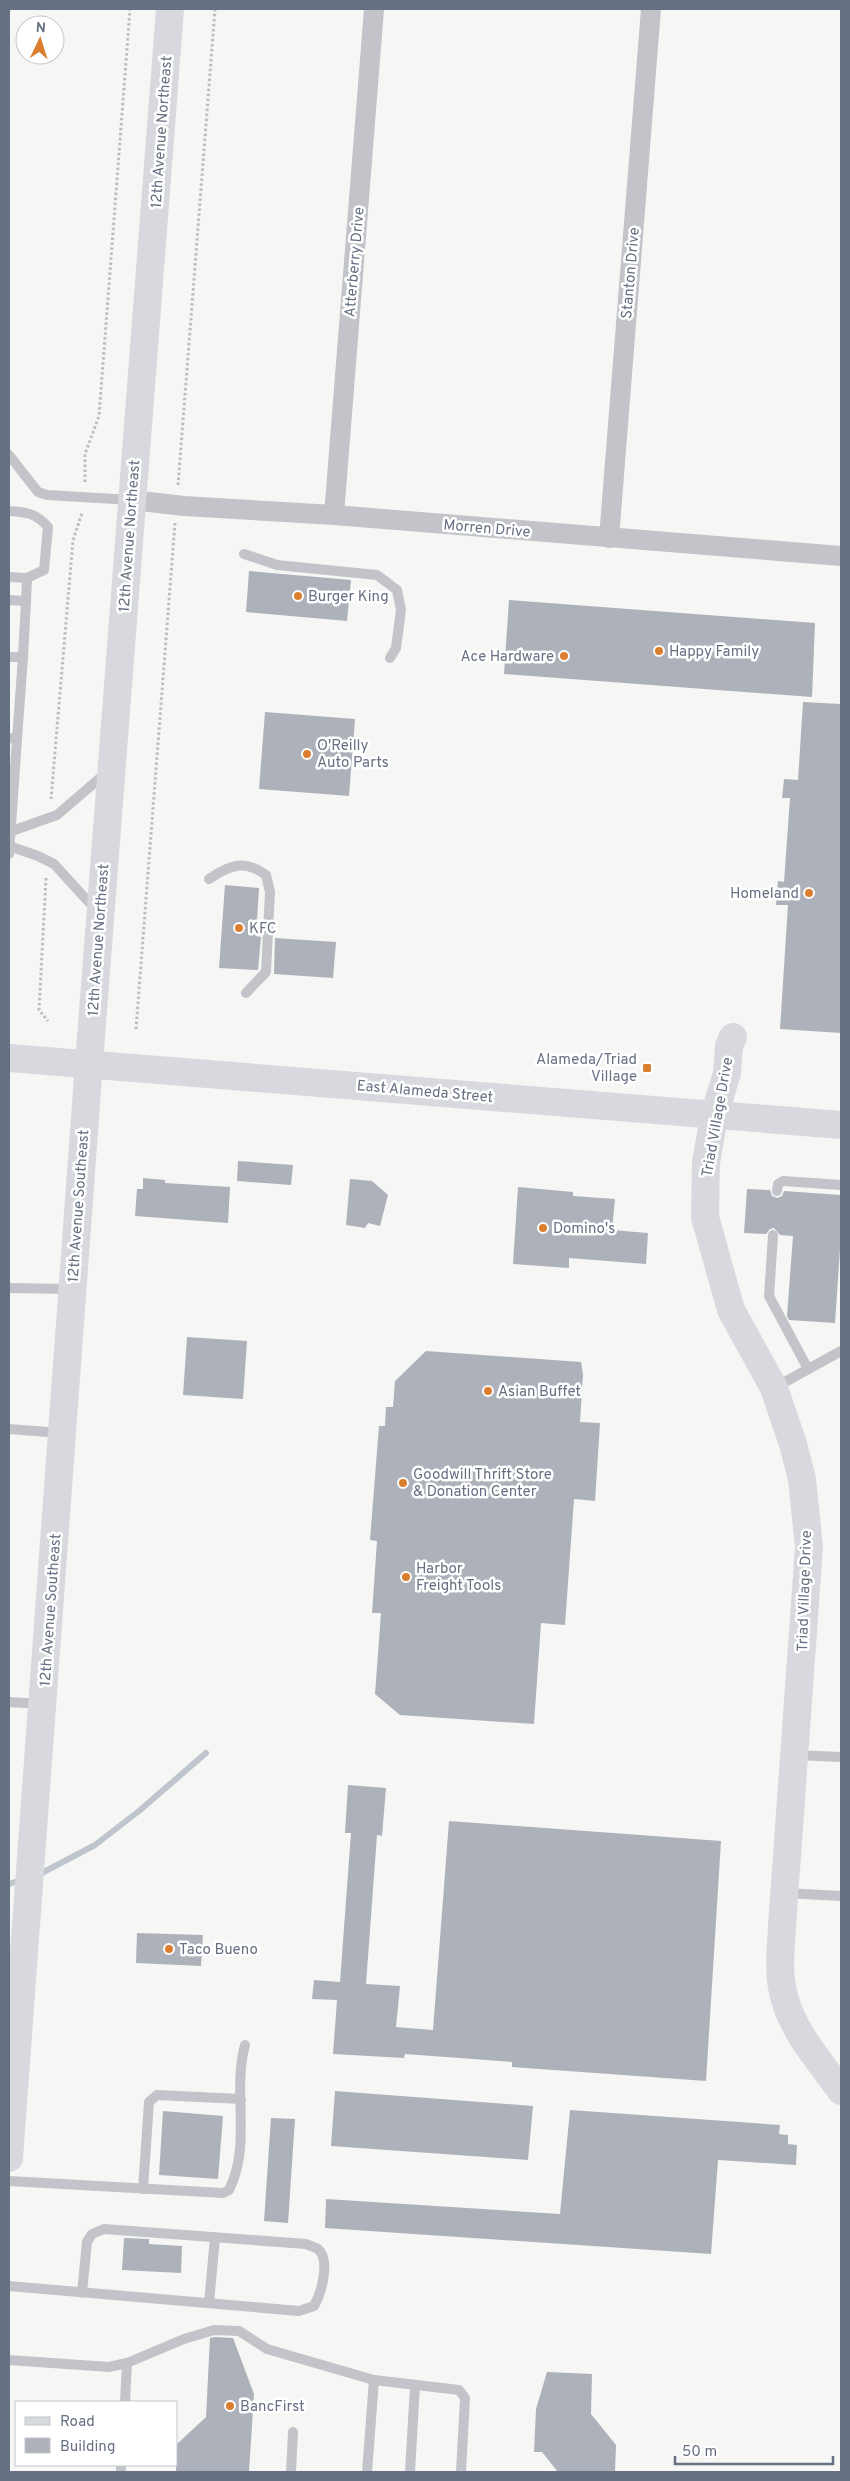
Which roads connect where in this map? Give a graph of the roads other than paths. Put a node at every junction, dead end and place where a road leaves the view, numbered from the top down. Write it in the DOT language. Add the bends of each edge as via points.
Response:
graph roads {
  1 [pos="170,9"];
  2 [pos="374,9"];
  3 [pos="651,9"];
  4 [pos="9,455"];
  5 [pos="132,500"];
  6 [pos="9,510"];
  7 [pos="334,515"];
  8 [pos="609,538"];
  9 [pos="244,554"];
  10 [pos="841,556"];
  11 [pos="9,577"];
  12 [pos="27,578"];
  13 [pos="9,600"];
  14 [pos="26,601"];
  15 [pos="9,657"];
  16 [pos="22,658"];
  17 [pos="390,658"];
  18 [pos="13,738"];
  19 [pos="111,768"];
  20 [pos="10,811"];
  21 [pos="9,832"];
  22 [pos="9,846"];
  23 [pos="9,854"];
  24 [pos="209,879"];
  25 [pos="100,915"];
  26 [pos="246,993"];
  27 [pos="733,1037"];
  28 [pos="9,1058"];
  29 [pos="89,1063"];
  30 [pos="714,1116"];
  31 [pos="841,1125"];
  32 [pos="841,1185"];
  33 [pos="777,1187"];
  34 [pos="773,1235"];
  35 [pos="9,1288"];
  36 [pos="73,1289"];
  37 [pos="841,1351"];
  38 [pos="808,1369"];
  39 [pos="774,1388"];
  40 [pos="9,1429"];
  41 [pos="62,1433"];
  42 [pos="9,1702"];
  43 [pos="43,1704"];
  44 [pos="794,1754"];
  45 [pos="841,1757"];
  46 [pos="784,1893"];
  47 [pos="841,1896"];
  48 [pos="245,2045"];
  49 [pos="11,2082"];
  50 [pos="841,2091"];
  51 [pos="241,2099"];
  52 [pos="9,2158"];
  53 [pos="9,2181"];
  54 [pos="144,2189"];
  55 [pos="215,2238"];
  56 [pos="9,2286"];
  57 [pos="82,2292"];
  58 [pos="209,2303"];
  59 [pos="9,2360"];
  60 [pos="127,2363"];
  61 [pos="374,2380"];
  62 [pos="415,2386"];
  63 [pos="125,2401"];
  64 [pos="293,2432"];
  65 [pos="291,2472"];
  66 [pos="368,2472"];
  67 [pos="410,2472"];
  68 [pos="461,2472"];
  1 -- 5 [label="main road, 12th Avenue Northeast"];
  2 -- 7 [label="street, Atterberry Drive"];
  3 -- 8 [label="street, Stanton Drive"];
  4 -- 5 [label="lane" via="38,492 46,495"];
  5 -- 7 [label="street, Morren Drive"];
  5 -- 19 [label="main road, 12th Avenue Northeast"];
  6 -- 12 [label="lane" via="30,512 48,527 44,570"];
  7 -- 8 [label="street, Morren Drive"];
  8 -- 10 [label="street, Morren Drive"];
  9 -- 17 [label="lane" via="277,565 377,575 397,590 401,610 396,648"];
  11 -- 12 [label="lane"];
  12 -- 14 [label="lane"];
  13 -- 14 [label="lane"];
  14 -- 16 [label="lane"];
  15 -- 16 [label="lane"];
  16 -- 18 [label="lane"];
  18 -- 20 [label="lane"];
  19 -- 21 [label="lane" via="51,817"];
  19 -- 25 [label="main road, 12th Avenue Northeast"];
  20 -- 21 [label="lane"];
  21 -- 22 [label="lane"];
  22 -- 23 [label="lane"];
  22 -- 25 [label="lane" via="61,870"];
  24 -- 26 [label="lane" via="228,867 253,865 266,874 270,892 266,972"];
  25 -- 29 [label="main road, 12th Avenue Northeast"];
  27 -- 30 [label="main road, Triad Village Drive" via="727,1073"];
  28 -- 29 [label="main road, East Alameda Street"];
  29 -- 30 [label="main road, East Alameda Street"];
  29 -- 36 [label="main road, 12th Avenue Southeast"];
  30 -- 31 [label="main road, East Alameda Street"];
  30 -- 39 [label="main road, Triad Village Drive" via="706,1162 705,1217 731,1310"];
  32 -- 33 [label="lane" via="783,1181"];
  34 -- 38 [label="lane" via="769,1296"];
  35 -- 36 [label="lane"];
  36 -- 41 [label="main road, 12th Avenue Southeast"];
  37 -- 38 [label="lane"];
  38 -- 39 [label="lane"];
  39 -- 44 [label="main road, Triad Village Drive" via="802,1479 809,1547"];
  40 -- 41 [label="lane"];
  41 -- 43 [label="main road, 12th Avenue Southeast"];
  42 -- 43 [label="lane"];
  43 -- 49 [label="main road, 12th Avenue Southeast"];
  44 -- 45 [label="lane"];
  44 -- 46 [label="main road, Triad Village Drive"];
  46 -- 47 [label="lane"];
  46 -- 50 [label="main road, Triad Village Drive" via="780,1968 789,2013"];
  48 -- 51 [label="lane" via="240,2063"];
  49 -- 52 [label="main road, 12th Avenue Southeast"];
  51 -- 54 [label="lane" via="238,2164 229,2190 223,2194"];
  51 -- 54 [label="lane" via="157,2095 149,2102"];
  53 -- 54 [label="lane"];
  55 -- 57 [label="lane" via="104,2229 92,2234 86,2242"];
  55 -- 58 [label="lane"];
  55 -- 58 [label="lane" via="306,2244 318,2249 324,2259 322,2292 314,2306 299,2311"];
  56 -- 57 [label="lane"];
  57 -- 58 [label="lane"];
  59 -- 60 [label="lane" via="109,2367"];
  60 -- 61 [label="lane" via="214,2330 239,2331 267,2349"];
  60 -- 63 [label="lane"];
  61 -- 62 [label="lane"];
  61 -- 66 [label="lane"];
  62 -- 67 [label="lane"];
  62 -- 68 [label="lane" via="462,2392 465,2398"];
  64 -- 65 [label="lane"];
}
